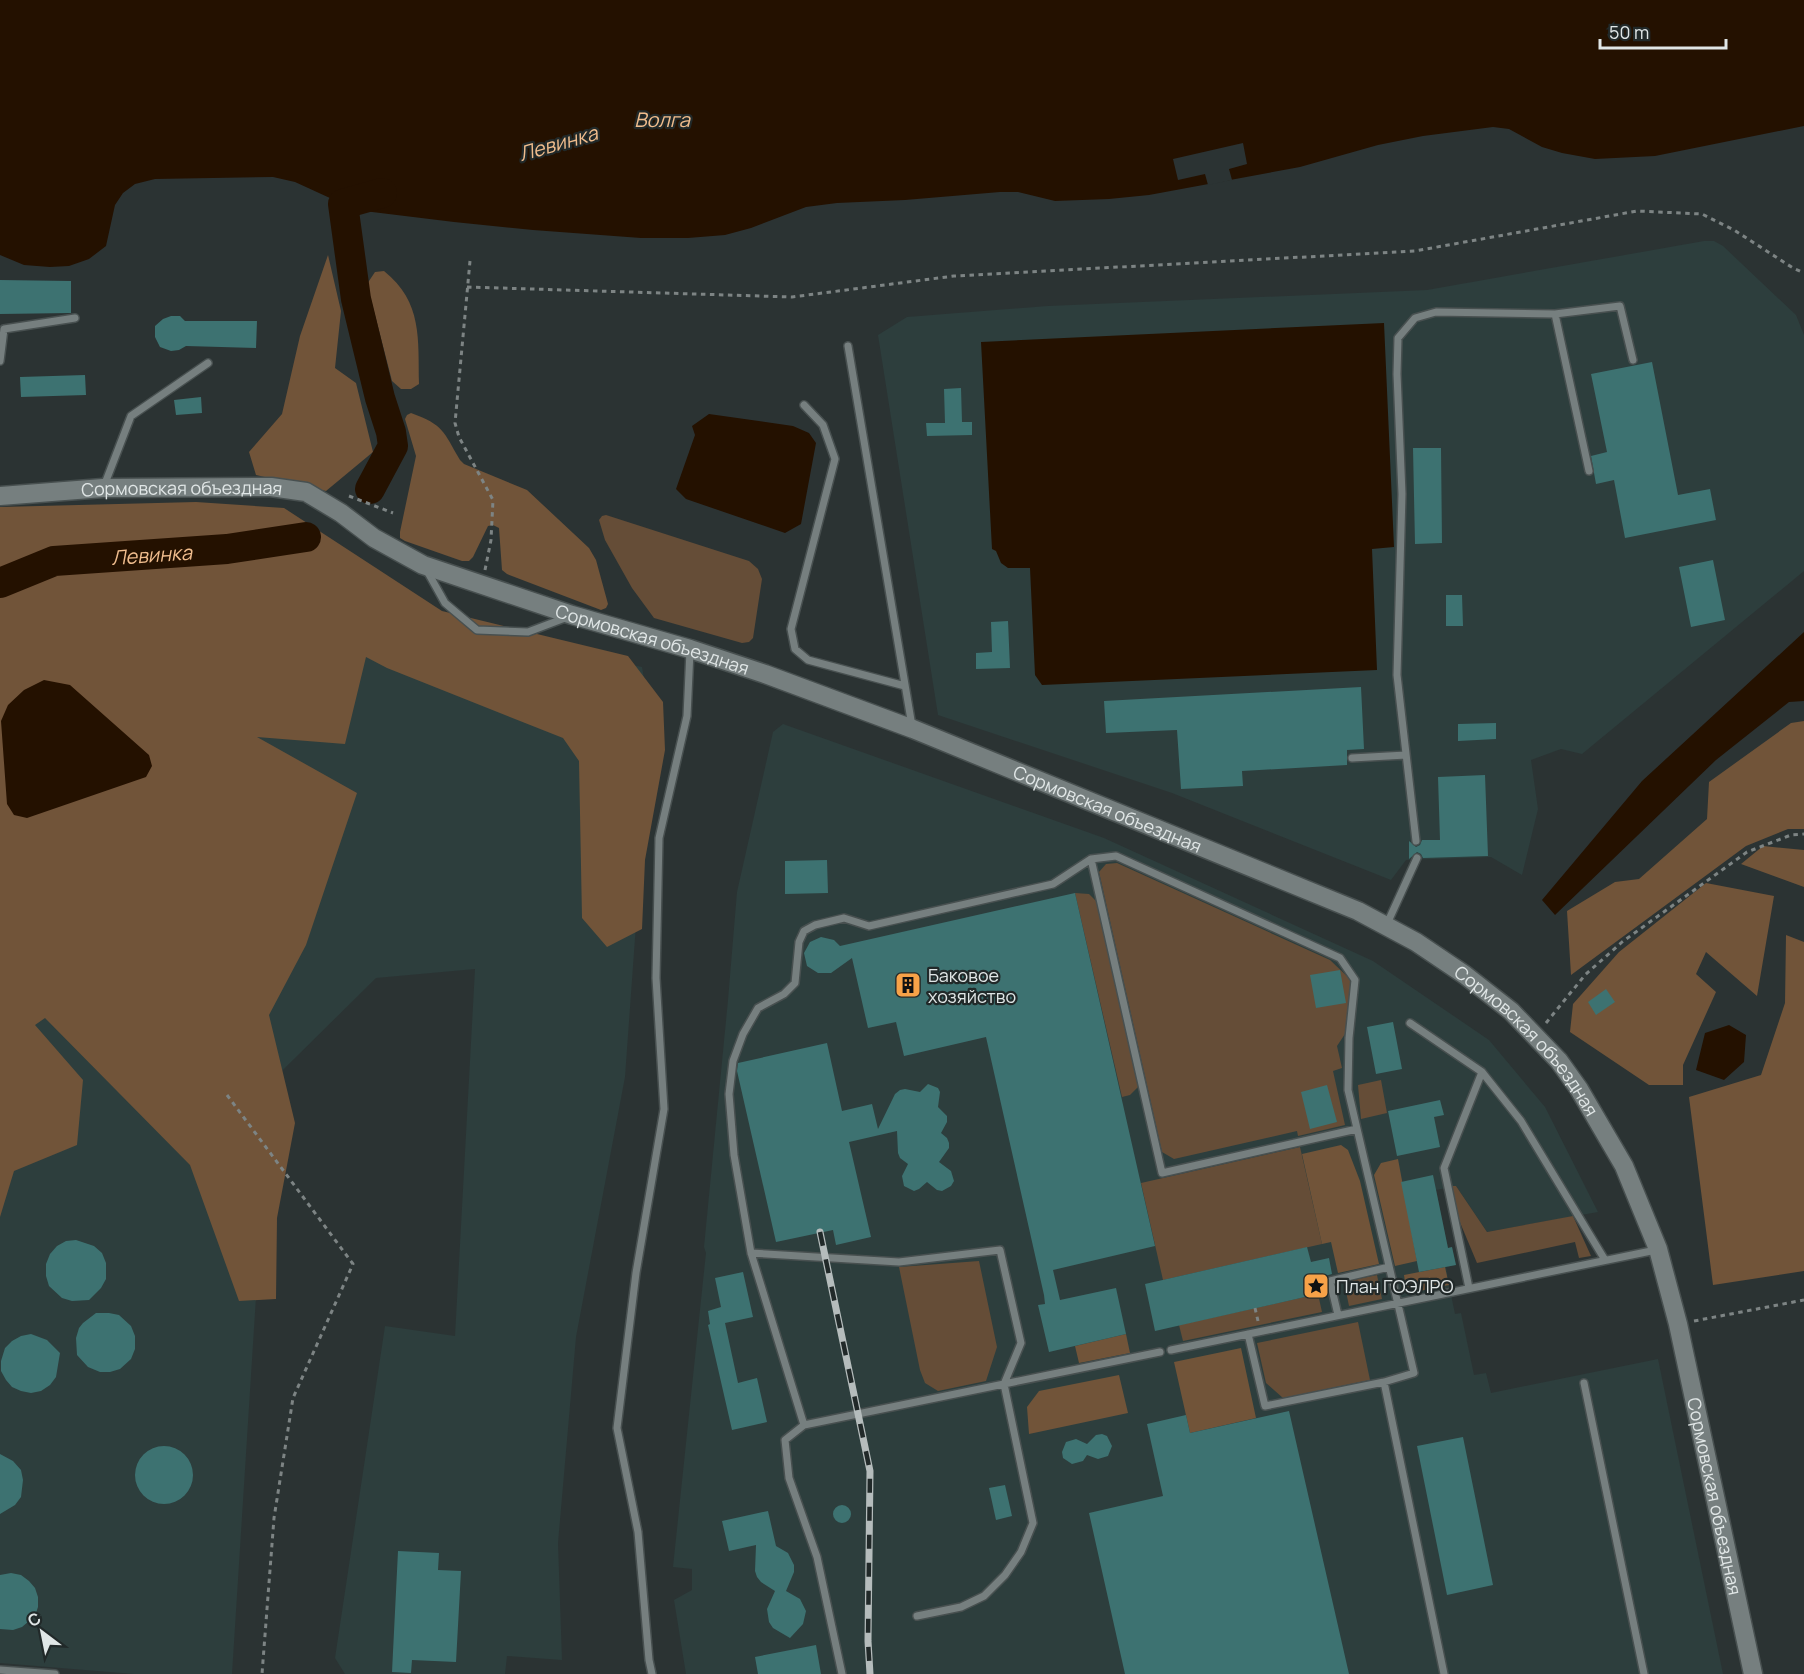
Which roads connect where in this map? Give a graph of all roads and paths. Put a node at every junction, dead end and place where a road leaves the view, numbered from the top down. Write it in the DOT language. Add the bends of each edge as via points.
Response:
graph roads {
  1 [pos="470,261"];
  2 [pos="1804,273"];
  3 [pos="467,287"];
  4 [pos="1555,314"];
  5 [pos="75,318"];
  6 [pos="848,346"];
  7 [pos="1633,360"];
  8 [pos="0,361"];
  9 [pos="208,363"];
  10 [pos="804,405"];
  11 [pos="1589,471"];
  12 [pos="103,488"];
  13 [pos="0,496"];
  14 [pos="349,496"];
  15 [pos="393,513"];
  16 [pos="423,565"];
  17 [pos="482,584"];
  18 [pos="572,615"];
  19 [pos="690,649"];
  20 [pos="905,686"];
  21 [pos="913,729"];
  22 [pos="1406,755"];
  23 [pos="1352,758"];
  24 [pos="1804,834"];
  25 [pos="1416,841"];
  26 [pos="1416,858"];
  27 [pos="1091,859"];
  28 [pos="1386,926"];
  29 [pos="1410,1023"];
  30 [pos="1536,1036"];
  31 [pos="1482,1072"];
  32 [pos="227,1095"];
  33 [pos="1357,1129"];
  34 [pos="1658,1249"];
  35 [pos="751,1253"];
  36 [pos="1605,1260"];
  37 [pos="1389,1267"];
  38 [pos="1469,1288"];
  39 [pos="1804,1300"];
  40 [pos="1398,1303"];
  41 [pos="1338,1315"];
  42 [pos="1678,1324"];
  43 [pos="1248,1334"];
  44 [pos="1171,1350"];
  45 [pos="1160,1352"];
  46 [pos="1384,1382"];
  47 [pos="1584,1383"];
  48 [pos="1004,1384"];
  49 [pos="804,1425"];
  50 [pos="917,1616"];
  51 [pos="0,1670"];
  52 [pos="55,1674"];
  53 [pos="262,1674"];
  54 [pos="652,1674"];
  55 [pos="842,1674"];
  56 [pos="1444,1674"];
  57 [pos="1644,1674"];
  58 [pos="1753,1674"];
  1 -- 3 [label="path"];
  2 -- 3 [label="path" via="1702,214 1637,211 1415,251 954,276 792,297"];
  3 -- 17 [label="path" via="455,423 493,500 491,540"];
  4 -- 7 [label="lane" via="1620,306"];
  4 -- 11 [label="lane"];
  4 -- 22 [label="lane" via="1436,312 1415,318 1398,338 1402,494 1397,675"];
  5 -- 8 [label="lane" via="4,329"];
  6 -- 20 [label="lane"];
  9 -- 12 [label="lane" via="131,416"];
  10 -- 20 [label="lane" via="823,425 835,459 791,629 795,649 808,660"];
  12 -- 13 [label="street, Сормовская объездная"];
  12 -- 16 [label="street, Сормовская объездная" via="271,487 306,492 374,538"];
  14 -- 15 [label="path"];
  16 -- 17 [label="street, Сормовская объездная"];
  16 -- 18 [label="lane" via="445,603 477,630 528,632"];
  17 -- 18 [label="street, Сормовская объездная"];
  18 -- 19 [label="street, Сормовская объездная"];
  19 -- 21 [label="street, Сормовская объездная"];
  19 -- 54 [label="lane" via="687,716 659,838 657,978 663,1109 636,1273 617,1428 638,1532"];
  20 -- 21 [label="lane"];
  21 -- 28 [label="street, Сормовская объездная" via="1358,911"];
  22 -- 23 [label="lane"];
  22 -- 25 [label="lane"];
  24 -- 30 [label="path" via="1747,852 1622,942 1585,975"];
  26 -- 28 [label="lane"];
  27 -- 33 [label="lane" via="1116,856 1340,958 1355,980 1348,1090"];
  27 -- 33 [label="lane" via="1162,1173"];
  27 -- 35 [label="lane" via="1053,884 869,926 844,918 804,931 799,942 795,983 758,1008 742,1034 733,1061 729,1094 734,1155"];
  28 -- 30 [label="street, Сормовская объездная" via="1465,975"];
  29 -- 31 [label="lane"];
  30 -- 34 [label="street, Сормовская объездная" via="1579,1089 1624,1166"];
  31 -- 36 [label="lane" via="1521,1121"];
  31 -- 38 [label="lane" via="1444,1168"];
  32 -- 53 [label="path" via="354,1264 293,1398 274,1518"];
  33 -- 37 [label="lane"];
  34 -- 36 [label="lane"];
  34 -- 42 [label="street, Сормовская объездная"];
  35 -- 48 [label="lane" via="899,1262 1000,1250 1021,1344"];
  35 -- 49 [label="lane"];
  36 -- 38 [label="lane"];
  37 -- 40 [label="lane"];
  37 -- 41 [label="lane" via="1330,1281"];
  38 -- 40 [label="lane"];
  39 -- 42 [label="path"];
  40 -- 41 [label="lane"];
  40 -- 46 [label="lane" via="1414,1373"];
  41 -- 43 [label="lane"];
  42 -- 58 [label="street, Сормовская объездная"];
  43 -- 44 [label="lane"];
  43 -- 46 [label="lane" via="1265,1406"];
  45 -- 48 [label="lane"];
  46 -- 56 [label="lane"];
  47 -- 57 [label="lane"];
  48 -- 49 [label="lane"];
  48 -- 50 [label="lane" via="1033,1523 1021,1552 984,1596 961,1607"];
  49 -- 55 [label="lane" via="785,1440 789,1478 817,1557"];
  51 -- 52 [label="lane"];
}
